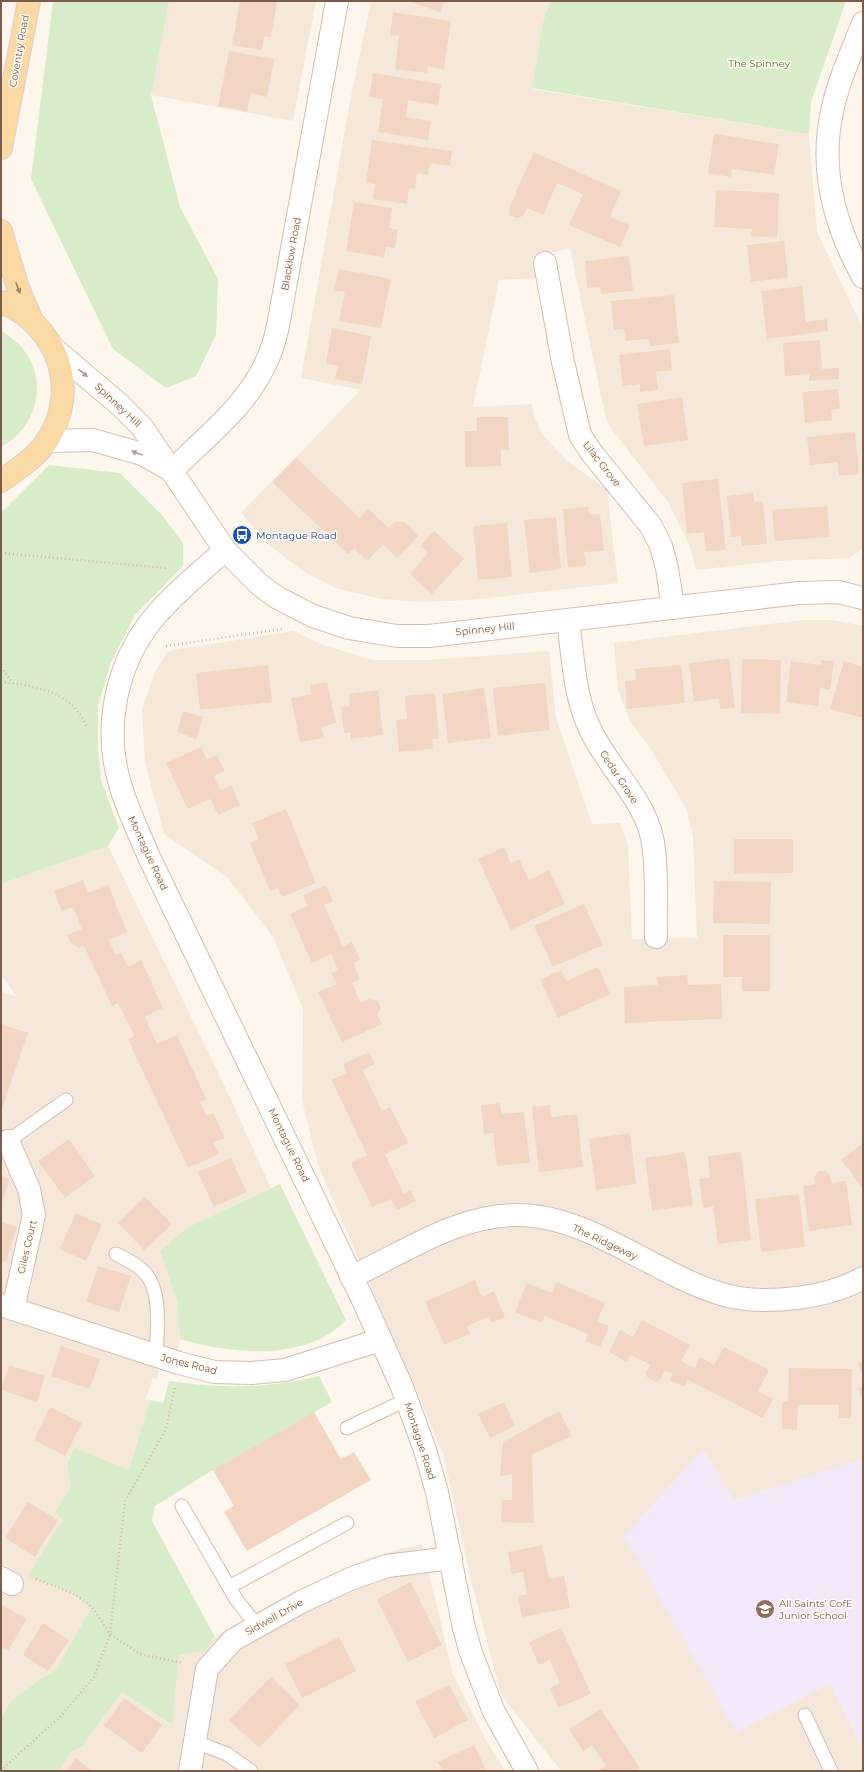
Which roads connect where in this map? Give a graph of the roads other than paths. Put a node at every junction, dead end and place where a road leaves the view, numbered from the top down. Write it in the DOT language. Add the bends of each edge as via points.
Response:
graph roads {
  1 [pos="28,1"];
  2 [pos="337,1"];
  3 [pos="863,22"];
  4 [pos="1,148"];
  5 [pos="1,231"];
  6 [pos="545,263"];
  7 [pos="863,277"];
  8 [pos="1,302"];
  9 [pos="31,319"];
  10 [pos="53,348"];
  11 [pos="47,442"];
  12 [pos="172,471"];
  13 [pos="5,477"];
  14 [pos="225,550"];
  15 [pos="863,598"];
  16 [pos="673,608"];
  17 [pos="568,620"];
  18 [pos="656,937"];
  19 [pos="66,1100"];
  20 [pos="8,1141"];
  21 [pos="116,1254"];
  22 [pos="351,1277"];
  23 [pos="863,1278"];
  24 [pos="7,1307"];
  25 [pos="380,1340"];
  26 [pos="156,1356"];
  27 [pos="406,1400"];
  28 [pos="347,1428"];
  29 [pos="182,1506"];
  30 [pos="347,1523"];
  31 [pos="451,1558"];
  32 [pos="229,1587"];
  33 [pos="257,1626"];
  34 [pos="805,1715"];
  35 [pos="196,1742"];
  36 [pos="190,1771"];
  37 [pos="251,1771"];
  38 [pos="527,1771"];
  39 [pos="831,1771"];
  1 -- 4 [label="main road, Coventry Road"];
  2 -- 12 [label="street, Blacklow Road" via="284,293 268,358 243,401 232,414"];
  3 -- 7 [label="street" via="832,110 826,158 838,218"];
  5 -- 9 [label="main road, one-way" via="16,283"];
  6 -- 16 [label="street, Lilac Grove" via="563,362 580,435 650,526 667,568"];
  8 -- 9 [label="main road"];
  9 -- 10 [label="main road" via="44,332"];
  10 -- 11 [label="main road" via="60,369 62,396 60,412"];
  10 -- 12 [label="street, Spinney Hill, one-way" via="142,427"];
  12 -- 11 [label="street, Spinney Hill, one-way" via="142,454 93,440"];
  11 -- 13 [label="main road" via="34,457"];
  12 -- 14 [label="street, Spinney Hill"];
  14 -- 17 [label="street, Spinney Hill" via="248,574 278,598 313,616 349,628 397,636 429,636"];
  14 -- 22 [label="street, Montague Road" via="153,619 132,651 125,666 112,719 114,762 132,817 149,857"];
  15 -- 16 [label="street, Spinney Hill" via="838,592 820,592"];
  16 -- 17 [label="street, Spinney Hill"];
  17 -- 18 [label="street, Cedar Grove" via="579,699 585,718 596,741 633,796 652,837"];
  19 -- 20 [label="lane"];
  20 -- 24 [label="street, Giles Court" via="29,1189 34,1215"];
  21 -- 26 [label="lane" via="143,1270 152,1283 157,1309"];
  22 -- 23 [label="street, The Ridgeway" via="442,1232 473,1221 516,1215 557,1221 580,1229 720,1294 779,1300 831,1292"];
  22 -- 25 [label="street, Montague Road"];
  24 -- 26 [label="street, Jones Road"];
  25 -- 26 [label="street, Jones Road" via="285,1370 214,1372"];
  25 -- 27 [label="street, Montague Road"];
  27 -- 28 [label="lane"];
  27 -- 31 [label="street, Montague Road" via="425,1450"];
  29 -- 32 [label="lane"];
  30 -- 32 [label="lane"];
  31 -- 33 [label="street, Sidwell Drive" via="387,1566 350,1579"];
  31 -- 38 [label="street, Montague Road" via="464,1628 473,1659 494,1712"];
  32 -- 33 [label="lane"];
  33 -- 35 [label="street, Sidwell Drive" via="234,1640 207,1669"];
  34 -- 39 [label="lane"];
  35 -- 36 [label="street"];
  35 -- 37 [label="lane" via="227,1754"];
}
